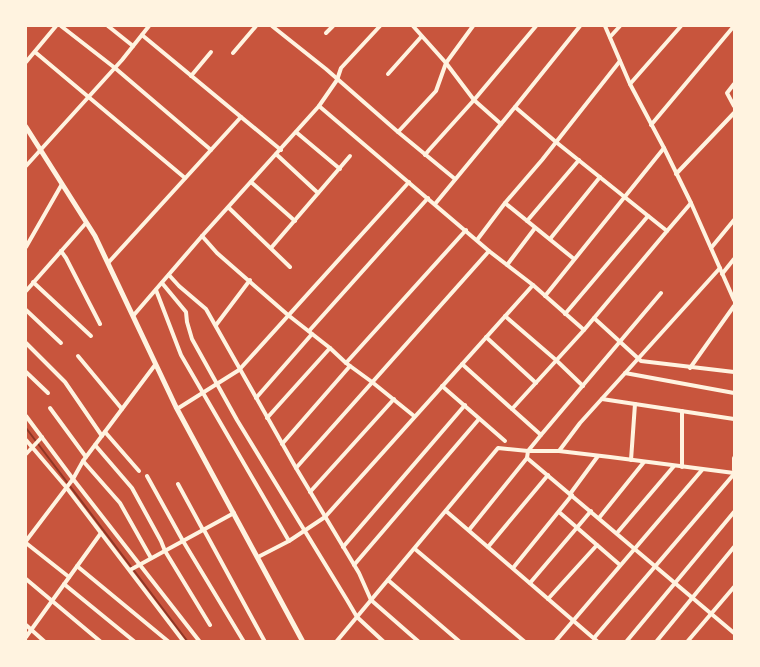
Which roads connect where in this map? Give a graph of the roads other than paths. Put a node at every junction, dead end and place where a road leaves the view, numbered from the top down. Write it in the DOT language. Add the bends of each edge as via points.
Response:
graph roads {
  1 [pos="56,26"];
  2 [pos="61,26"];
  3 [pos="108,26"];
  4 [pos="149,26"];
  5 [pos="256,26"];
  6 [pos="272,26"];
  7 [pos="333,26"];
  8 [pos="380,26"];
  9 [pos="414,26"];
  10 [pos="473,26"];
  11 [pos="536,26"];
  12 [pos="580,26"];
  13 [pos="605,26"];
  14 [pos="620,26"];
  15 [pos="681,26"];
  16 [pos="735,26"];
  17 [pos="326,33"];
  18 [pos="142,35"];
  19 [pos="422,37"];
  20 [pos="610,37"];
  21 [pos="133,46"];
  22 [pos="35,52"];
  23 [pos="211,52"];
  24 [pos="233,53"];
  25 [pos="620,61"];
  26 [pos="26,62"];
  27 [pos="446,63"];
  28 [pos="115,68"];
  29 [pos="388,74"];
  30 [pos="191,76"];
  31 [pos="337,80"];
  32 [pos="630,84"];
  33 [pos="735,84"];
  34 [pos="88,97"];
  35 [pos="474,100"];
  36 [pos="319,106"];
  37 [pos="735,106"];
  38 [pos="515,107"];
  39 [pos="735,113"];
  40 [pos="241,117"];
  41 [pos="501,124"];
  42 [pos="651,125"];
  43 [pos="26,127"];
  44 [pos="296,132"];
  45 [pos="398,132"];
  46 [pos="556,142"];
  47 [pos="664,148"];
  48 [pos="40,150"];
  49 [pos="211,150"];
  50 [pos="280,150"];
  51 [pos="276,154"];
  52 [pos="425,155"];
  53 [pos="350,156"];
  54 [pos="579,160"];
  55 [pos="26,165"];
  56 [pos="340,169"];
  57 [pos="676,174"];
  58 [pos="600,177"];
  59 [pos="185,178"];
  60 [pos="455,179"];
  61 [pos="251,182"];
  62 [pos="409,182"];
  63 [pos="62,184"];
  64 [pos="318,193"];
  65 [pos="624,197"];
  66 [pos="428,198"];
  67 [pos="504,203"];
  68 [pos="691,203"];
  69 [pos="435,204"];
  70 [pos="229,208"];
  71 [pos="648,216"];
  72 [pos="735,220"];
  73 [pos="295,221"];
  74 [pos="527,221"];
  75 [pos="86,223"];
  76 [pos="535,228"];
  77 [pos="466,230"];
  78 [pos="667,231"];
  79 [pos="202,237"];
  80 [pos="477,240"];
  81 [pos="550,240"];
  82 [pos="26,247"];
  83 [pos="271,248"];
  84 [pos="711,248"];
  85 [pos="61,251"];
  86 [pos="489,251"];
  87 [pos="574,259"];
  88 [pos="735,259"];
  89 [pos="108,263"];
  90 [pos="507,265"];
  91 [pos="290,267"];
  92 [pos="720,268"];
  93 [pos="722,274"];
  94 [pos="169,275"];
  95 [pos="250,280"];
  96 [pos="33,282"];
  97 [pos="162,283"];
  98 [pos="533,285"];
  99 [pos="156,290"];
  100 [pos="26,291"];
  101 [pos="661,293"];
  102 [pos="545,296"];
  103 [pos="735,300"];
  104 [pos="735,306"];
  105 [pos="26,310"];
  106 [pos="565,314"];
  107 [pos="288,315"];
  108 [pos="133,316"];
  109 [pos="505,316"];
  110 [pos="594,318"];
  111 [pos="100,324"];
  112 [pos="216,326"];
  113 [pos="584,330"];
  114 [pos="311,332"];
  115 [pos="91,336"];
  116 [pos="486,337"];
  117 [pos="620,342"];
  118 [pos="26,344"];
  119 [pos="61,344"];
  120 [pos="330,348"];
  121 [pos="78,356"];
  122 [pos="637,359"];
  123 [pos="556,360"];
  124 [pos="156,364"];
  125 [pos="462,364"];
  126 [pos="348,365"];
  127 [pos="690,368"];
  128 [pos="239,370"];
  129 [pos="26,372"];
  130 [pos="735,372"];
  131 [pos="625,373"];
  132 [pos="372,382"];
  133 [pos="536,382"];
  134 [pos="217,384"];
  135 [pos="442,386"];
  136 [pos="583,386"];
  137 [pos="204,392"];
  138 [pos="48,393"];
  139 [pos="735,393"];
  140 [pos="256,398"];
  141 [pos="393,399"];
  142 [pos="601,399"];
  143 [pos="635,404"];
  144 [pos="465,405"];
  145 [pos="50,408"];
  146 [pos="177,409"];
  147 [pos="512,409"];
  148 [pos="122,410"];
  149 [pos="682,411"];
  150 [pos="26,416"];
  151 [pos="414,416"];
  152 [pos="267,418"];
  153 [pos="735,418"];
  154 [pos="479,419"];
  155 [pos="103,434"];
  156 [pos="541,435"];
  157 [pos="26,440"];
  158 [pos="38,440"];
  159 [pos="505,441"];
  160 [pos="282,444"];
  161 [pos="95,445"];
  162 [pos="31,447"];
  163 [pos="559,451"];
  164 [pos="528,452"];
  165 [pos="26,454"];
  166 [pos="598,456"];
  167 [pos="527,458"];
  168 [pos="735,458"];
  169 [pos="85,459"];
  170 [pos="631,460"];
  171 [pos="644,462"];
  172 [pos="674,466"];
  173 [pos="682,467"];
  174 [pos="296,468"];
  175 [pos="702,469"];
  176 [pos="139,471"];
  177 [pos="735,472"];
  178 [pos="548,475"];
  179 [pos="147,477"];
  180 [pos="69,483"];
  181 [pos="178,484"];
  182 [pos="310,492"];
  183 [pos="571,495"];
  184 [pos="446,511"];
  185 [pos="591,511"];
  186 [pos="559,512"];
  187 [pos="735,512"];
  188 [pos="234,513"];
  189 [pos="325,518"];
  190 [pos="599,518"];
  191 [pos="577,528"];
  192 [pos="203,530"];
  193 [pos="305,530"];
  194 [pos="469,530"];
  195 [pos="101,533"];
  196 [pos="617,533"];
  197 [pos="183,541"];
  198 [pos="289,541"];
  199 [pos="26,542"];
  200 [pos="597,545"];
  201 [pos="343,547"];
  202 [pos="488,547"];
  203 [pos="735,547"];
  204 [pos="415,549"];
  205 [pos="634,549"];
  206 [pos="165,551"];
  207 [pos="258,557"];
  208 [pos="151,558"];
  209 [pos="138,565"];
  210 [pos="354,565"];
  211 [pos="620,565"];
  212 [pos="77,566"];
  213 [pos="655,566"];
  214 [pos="513,568"];
  215 [pos="130,569"];
  216 [pos="69,577"];
  217 [pos="26,579"];
  218 [pos="388,580"];
  219 [pos="530,583"];
  220 [pos="675,583"];
  221 [pos="64,584"];
  222 [pos="735,587"];
  223 [pos="692,598"];
  224 [pos="548,599"];
  225 [pos="371,600"];
  226 [pos="51,601"];
  227 [pos="711,614"];
  228 [pos="357,617"];
  229 [pos="573,620"];
  230 [pos="26,626"];
  231 [pos="210,626"];
  232 [pos="30,629"];
  233 [pos="735,633"];
  234 [pos="26,637"];
  235 [pos="594,638"];
  236 [pos="337,641"];
  237 [pos="45,642"];
  238 [pos="100,642"];
  239 [pos="135,642"];
  240 [pos="169,642"];
  241 [pos="184,642"];
  242 [pos="200,642"];
  243 [pos="244,642"];
  244 [pos="266,642"];
  245 [pos="303,642"];
  246 [pos="384,642"];
  247 [pos="419,642"];
  248 [pos="460,642"];
  249 [pos="525,642"];
  250 [pos="555,642"];
  251 [pos="598,642"];
  252 [pos="626,642"];
  253 [pos="656,642"];
  254 [pos="687,642"];
  1 -- 22 [label="street"];
  2 -- 28 [label="street"];
  3 -- 21 [label="street"];
  4 -- 18 [label="street"];
  5 -- 24 [label="street"];
  6 -- 31 [label="street"];
  7 -- 17 [label="street"];
  8 -- 31 [label="street" via="341,68"];
  9 -- 19 [label="street"];
  10 -- 27 [label="street"];
  11 -- 35 [label="street"];
  12 -- 38 [label="street"];
  13 -- 20 [label="street"];
  14 -- 20 [label="street"];
  15 -- 32 [label="street"];
  16 -- 42 [label="street"];
  18 -- 21 [label="street"];
  18 -- 30 [label="street"];
  19 -- 27 [label="street"];
  19 -- 29 [label="street"];
  20 -- 25 [label="street"];
  21 -- 28 [label="street"];
  22 -- 26 [label="street"];
  22 -- 34 [label="street"];
  23 -- 30 [label="street"];
  25 -- 32 [label="street"];
  25 -- 46 [label="street"];
  27 -- 35 [label="street"];
  27 -- 45 [label="street" via="436,91"];
  28 -- 34 [label="street"];
  28 -- 49 [label="street"];
  30 -- 40 [label="street"];
  31 -- 36 [label="street"];
  31 -- 45 [label="street"];
  32 -- 42 [label="street"];
  33 -- 37 [label="street" via="727,93"];
  34 -- 48 [label="street"];
  34 -- 59 [label="street"];
  35 -- 41 [label="street"];
  35 -- 52 [label="street"];
  36 -- 44 [label="street"];
  36 -- 62 [label="street"];
  38 -- 41 [label="street"];
  38 -- 46 [label="street"];
  39 -- 57 [label="street"];
  40 -- 49 [label="street"];
  40 -- 50 [label="street"];
  41 -- 60 [label="street"];
  42 -- 47 [label="street"];
  43 -- 48 [label="street"];
  44 -- 50 [label="street"];
  44 -- 56 [label="street"];
  45 -- 52 [label="street"];
  46 -- 54 [label="street"];
  46 -- 67 [label="street"];
  47 -- 57 [label="street"];
  47 -- 65 [label="street"];
  48 -- 55 [label="street"];
  48 -- 63 [label="street"];
  49 -- 59 [label="street"];
  50 -- 51 [label="street"];
  51 -- 61 [label="street"];
  51 -- 64 [label="street"];
  52 -- 60 [label="street"];
  53 -- 56 [label="street"];
  54 -- 58 [label="street"];
  54 -- 74 [label="street"];
  56 -- 64 [label="street"];
  57 -- 68 [label="street"];
  58 -- 65 [label="street"];
  58 -- 81 [label="street"];
  59 -- 89 [label="street"];
  60 -- 69 [label="street"];
  61 -- 70 [label="street"];
  61 -- 73 [label="street"];
  62 -- 66 [label="street"];
  62 -- 107 [label="street"];
  63 -- 75 [label="street"];
  63 -- 82 [label="street"];
  64 -- 73 [label="street"];
  65 -- 71 [label="street"];
  65 -- 87 [label="street"];
  66 -- 69 [label="street"];
  66 -- 114 [label="street"];
  67 -- 74 [label="street"];
  67 -- 80 [label="street"];
  68 -- 78 [label="street"];
  68 -- 84 [label="street"];
  69 -- 77 [label="street"];
  70 -- 79 [label="street"];
  70 -- 83 [label="street"];
  71 -- 78 [label="street"];
  71 -- 106 [label="street"];
  72 -- 84 [label="street"];
  73 -- 83 [label="street"];
  74 -- 76 [label="street"];
  75 -- 85 [label="street"];
  75 -- 89 [label="street"];
  76 -- 81 [label="street"];
  76 -- 90 [label="street"];
  77 -- 80 [label="street"];
  77 -- 126 [label="street"];
  78 -- 110 [label="street"];
  79 -- 94 [label="street"];
  79 -- 95 [label="street"];
  80 -- 86 [label="street"];
  81 -- 87 [label="street"];
  83 -- 91 [label="street"];
  84 -- 92 [label="street"];
  85 -- 96 [label="street"];
  85 -- 111 [label="street"];
  86 -- 90 [label="street"];
  86 -- 132 [label="street"];
  87 -- 102 [label="street"];
  88 -- 93 [label="street"];
  89 -- 108 [label="street"];
  90 -- 98 [label="street"];
  92 -- 93 [label="street"];
  92 -- 122 [label="street"];
  93 -- 103 [label="street"];
  94 -- 97 [label="street"];
  94 -- 112 [label="street" via="204,308"];
  95 -- 107 [label="street"];
  95 -- 112 [label="street"];
  96 -- 100 [label="street"];
  96 -- 115 [label="street"];
  97 -- 99 [label="street"];
  97 -- 134 [label="street" via="187,314 192,339"];
  98 -- 102 [label="street"];
  98 -- 109 [label="street"];
  99 -- 108 [label="street"];
  99 -- 137 [label="street" via="181,355"];
  101 -- 117 [label="street"];
  102 -- 106 [label="street"];
  104 -- 127 [label="street"];
  105 -- 119 [label="street"];
  106 -- 113 [label="street"];
  107 -- 114 [label="street"];
  107 -- 128 [label="street"];
  108 -- 124 [label="street"];
  109 -- 116 [label="street"];
  109 -- 123 [label="street"];
  110 -- 113 [label="street"];
  110 -- 117 [label="street"];
  112 -- 128 [label="street"];
  113 -- 123 [label="street"];
  114 -- 120 [label="street"];
  114 -- 140 [label="street"];
  116 -- 125 [label="street"];
  116 -- 133 [label="street"];
  117 -- 122 [label="street"];
  117 -- 136 [label="street"];
  118 -- 155 [label="street" via="65,382"];
  120 -- 126 [label="street"];
  120 -- 152 [label="street"];
  121 -- 148 [label="street"];
  122 -- 127 [label="street"];
  122 -- 131 [label="street"];
  123 -- 133 [label="street"];
  123 -- 136 [label="street"];
  124 -- 146 [label="street"];
  124 -- 148 [label="street"];
  125 -- 135 [label="street"];
  125 -- 147 [label="street"];
  126 -- 132 [label="street"];
  126 -- 160 [label="street"];
  127 -- 130 [label="street"];
  128 -- 134 [label="street"];
  128 -- 140 [label="street"];
  129 -- 138 [label="street"];
  131 -- 139 [label="street"];
  131 -- 142 [label="street"];
  132 -- 141 [label="street"];
  132 -- 174 [label="street"];
  133 -- 147 [label="street"];
  134 -- 137 [label="street"];
  134 -- 193 [label="street"];
  135 -- 144 [label="street"];
  135 -- 151 [label="street"];
  136 -- 156 [label="street"];
  137 -- 146 [label="street"];
  137 -- 198 [label="street"];
  140 -- 152 [label="street"];
  141 -- 151 [label="street"];
  141 -- 182 [label="street"];
  142 -- 143 [label="street"];
  142 -- 163 [label="street"];
  143 -- 149 [label="street"];
  143 -- 170 [label="street"];
  144 -- 154 [label="street"];
  144 -- 201 [label="street"];
  145 -- 169 [label="street"];
  146 -- 188 [label="street"];
  147 -- 156 [label="street"];
  148 -- 155 [label="street"];
  149 -- 153 [label="street"];
  149 -- 173 [label="street"];
  150 -- 158 [label="street"];
  151 -- 189 [label="street"];
  152 -- 160 [label="street"];
  154 -- 159 [label="street"];
  154 -- 210 [label="street"];
  155 -- 161 [label="street"];
  155 -- 176 [label="street"];
  156 -- 164 [label="street"];
  157 -- 162 [label="street"];
  158 -- 162 [label="street"];
  158 -- 180 [label="street"];
  160 -- 174 [label="street"];
  161 -- 169 [label="street"];
  161 -- 206 [label="street" via="132,488"];
  162 -- 165 [label="street"];
  162 -- 180 [label="street"];
  163 -- 164 [label="street"];
  163 -- 166 [label="street"];
  164 -- 167 [label="street"];
  164 -- 184 [label="street" via="498,448"];
  166 -- 170 [label="street"];
  166 -- 183 [label="street"];
  167 -- 178 [label="street"];
  167 -- 194 [label="street"];
  168 -- 177 [label="street"];
  169 -- 180 [label="street"];
  169 -- 208 [label="street" via="120,503"];
  170 -- 171 [label="street"];
  171 -- 172 [label="street"];
  171 -- 190 [label="street"];
  172 -- 173 [label="street"];
  172 -- 196 [label="street"];
  173 -- 175 [label="street"];
  174 -- 182 [label="street"];
  175 -- 177 [label="street"];
  175 -- 205 [label="street"];
  177 -- 213 [label="street"];
  178 -- 183 [label="street"];
  178 -- 202 [label="street"];
  179 -- 197 [label="street"];
  180 -- 195 [label="street"];
  180 -- 199 [label="street"];
  180 -- 209 [label="street"];
  181 -- 192 [label="street"];
  182 -- 189 [label="street"];
  183 -- 185 [label="street"];
  183 -- 186 [label="street"];
  184 -- 194 [label="street"];
  184 -- 204 [label="street"];
  185 -- 190 [label="street"];
  185 -- 191 [label="street"];
  186 -- 191 [label="street"];
  186 -- 214 [label="street"];
  187 -- 220 [label="street"];
  188 -- 192 [label="street"];
  188 -- 207 [label="street"];
  189 -- 193 [label="street"];
  189 -- 201 [label="street"];
  190 -- 196 [label="street"];
  191 -- 200 [label="street"];
  191 -- 219 [label="street"];
  192 -- 197 [label="street"];
  192 -- 244 [label="street"];
  193 -- 198 [label="street"];
  193 -- 228 [label="street"];
  194 -- 202 [label="street"];
  195 -- 212 [label="street"];
  195 -- 215 [label="street"];
  196 -- 205 [label="street"];
  197 -- 206 [label="street"];
  197 -- 243 [label="street"];
  198 -- 207 [label="street"];
  199 -- 216 [label="street"];
  200 -- 211 [label="street"];
  200 -- 224 [label="street"];
  201 -- 210 [label="street"];
  202 -- 214 [label="street"];
  203 -- 223 [label="street"];
  204 -- 218 [label="street"];
  204 -- 249 [label="street"];
  205 -- 211 [label="street"];
  205 -- 213 [label="street"];
  206 -- 208 [label="street"];
  206 -- 231 [label="street"];
  207 -- 245 [label="street"];
  208 -- 209 [label="street"];
  209 -- 215 [label="street"];
  209 -- 242 [label="street"];
  210 -- 225 [label="street"];
  211 -- 229 [label="street"];
  212 -- 216 [label="street"];
  212 -- 240 [label="street"];
  213 -- 220 [label="street"];
  213 -- 235 [label="street"];
  214 -- 219 [label="street"];
  215 -- 241 [label="street"];
  216 -- 221 [label="street"];
  217 -- 226 [label="street"];
  218 -- 225 [label="street"];
  218 -- 248 [label="street"];
  219 -- 224 [label="street"];
  220 -- 223 [label="street"];
  220 -- 252 [label="street"];
  221 -- 226 [label="street"];
  221 -- 239 [label="street"];
  222 -- 227 [label="street"];
  223 -- 227 [label="street"];
  223 -- 253 [label="street"];
  224 -- 229 [label="street"];
  225 -- 228 [label="street"];
  225 -- 247 [label="street"];
  226 -- 232 [label="street"];
  226 -- 238 [label="street"];
  227 -- 233 [label="street"];
  227 -- 254 [label="street"];
  228 -- 236 [label="street"];
  228 -- 246 [label="street"];
  229 -- 235 [label="street"];
  229 -- 250 [label="street"];
  230 -- 232 [label="street"];
  232 -- 234 [label="street"];
  232 -- 237 [label="street"];
  235 -- 251 [label="street"];
}
